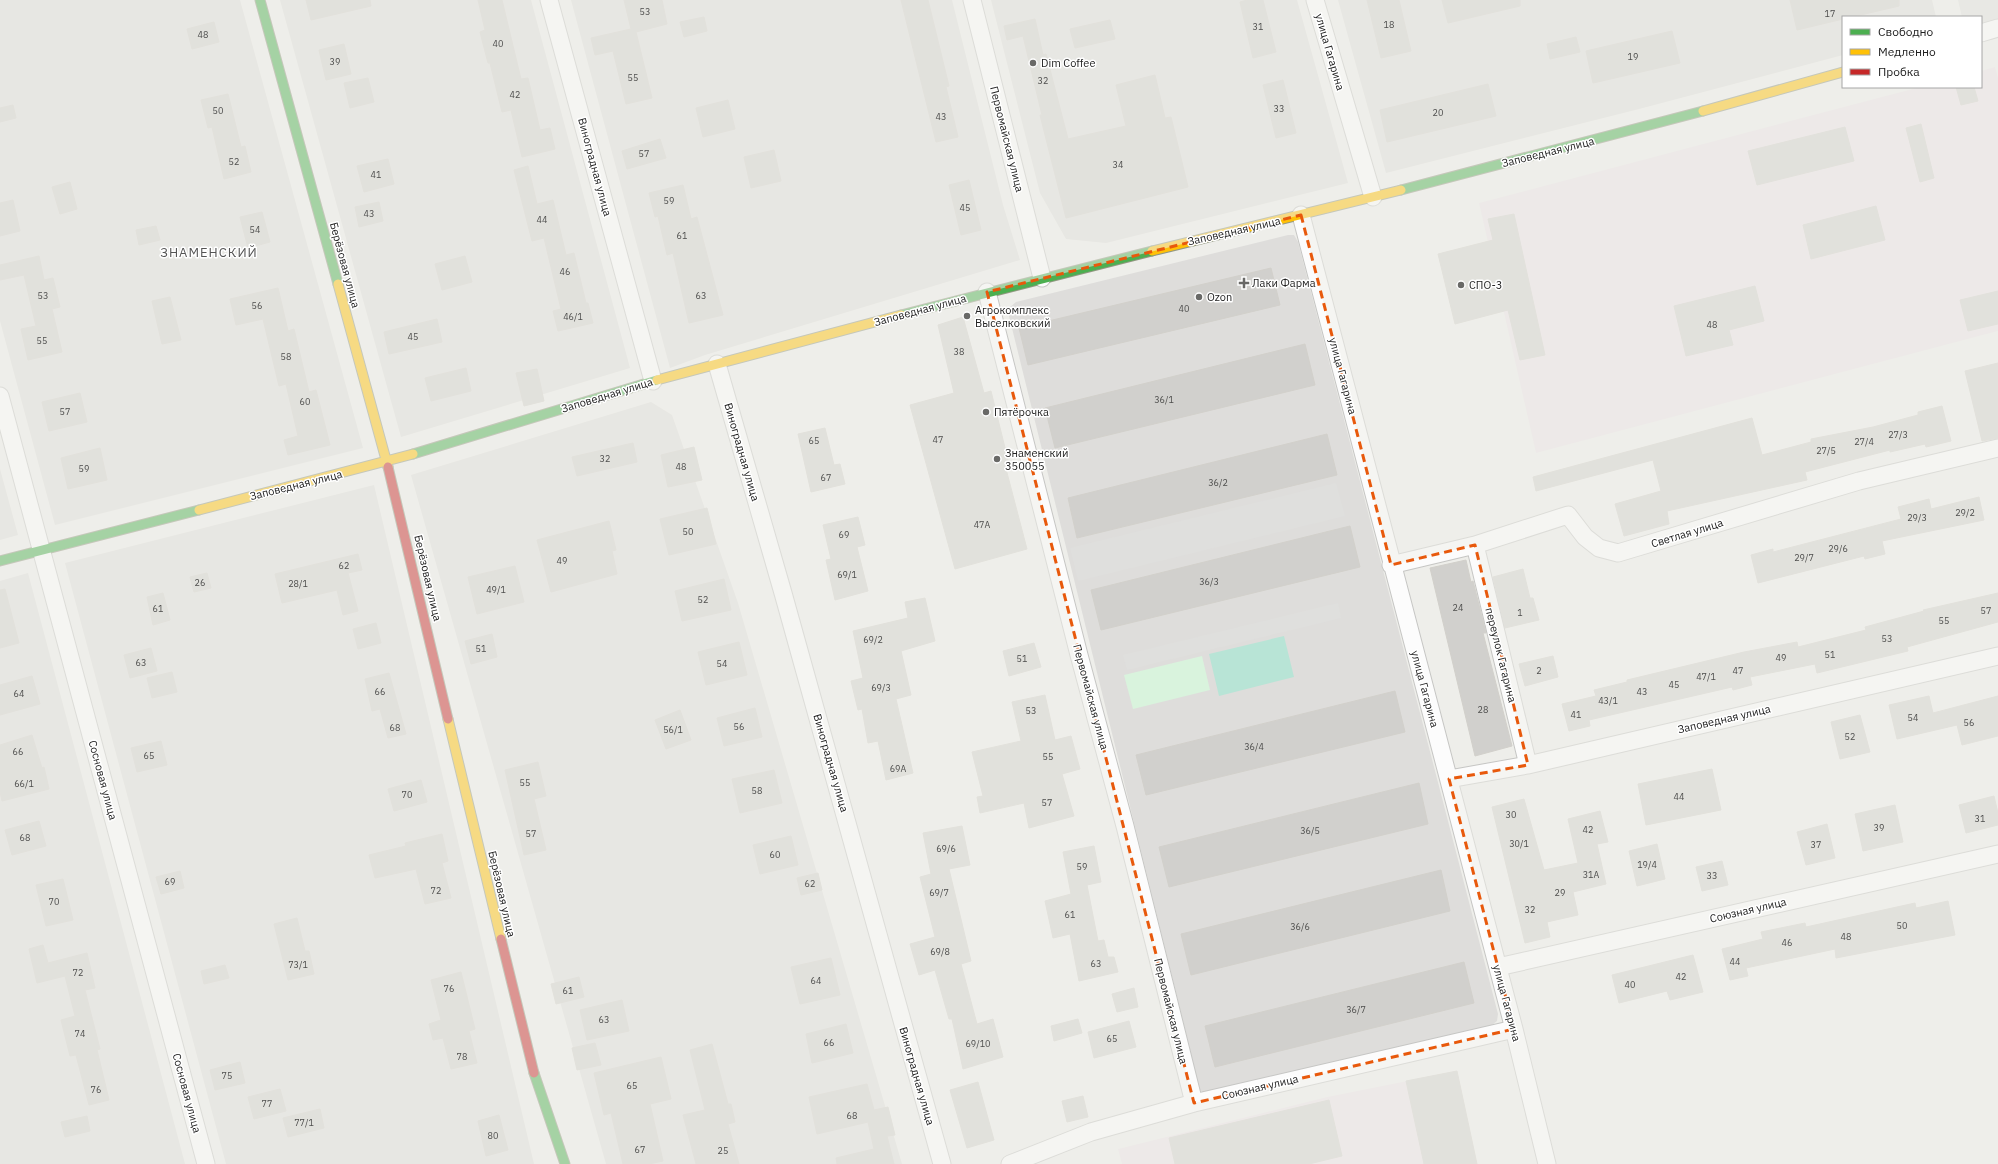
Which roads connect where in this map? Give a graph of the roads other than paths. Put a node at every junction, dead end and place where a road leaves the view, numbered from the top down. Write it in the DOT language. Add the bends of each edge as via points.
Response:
graph roads {
  1 [pos="260,0"];
  2 [pos="549,0"];
  3 [pos="972,0"];
  4 [pos="1315,0"];
  5 [pos="1998,28"];
  6 [pos="1982,33"];
  7 [pos="1842,72"];
  8 [pos="1373,197"];
  9 [pos="1301,216"];
  10 [pos="1042,278"];
  11 [pos="987,292"];
  12 [pos="717,364"];
  13 [pos="654,381"];
  14 [pos="0,396"];
  15 [pos="1998,448"];
  16 [pos="387,462"];
  17 [pos="1475,545"];
  18 [pos="42,549"];
  19 [pos="0,561"];
  20 [pos="1391,565"];
  21 [pos="1998,656"];
  22 [pos="1528,765"];
  23 [pos="1449,779"];
  24 [pos="1998,854"];
  25 [pos="1498,967"];
  26 [pos="1514,1029"];
  27 [pos="1194,1103"];
  28 [pos="206,1164"];
  29 [pos="565,1164"];
  30 [pos="942,1164"];
  31 [pos="1010,1164"];
  32 [pos="1548,1164"];
  1 -- 16 [label="street, Берёзовая улица"];
  2 -- 13 [label="street, Виноградная улица"];
  3 -- 10 [label="street, Первомайская улица"];
  4 -- 8 [label="street, улица Гагарина"];
  5 -- 6 [label="street"];
  7 -- 8 [label="street, Заповедная улица" via="1644,128"];
  8 -- 9 [label="street, Заповедная улица"];
  9 -- 10 [label="street, Заповедная улица"];
  9 -- 20 [label="street, улица Гагарина"];
  10 -- 11 [label="street, Заповедная улица"];
  11 -- 12 [label="street, Заповедная улица"];
  11 -- 27 [label="street, Первомайская улица"];
  12 -- 13 [label="street, Заповедная улица"];
  12 -- 30 [label="street, Виноградная улица" via="784,593"];
  13 -- 16 [label="street, Заповедная улица"];
  14 -- 18 [label="street, Сосновая улица"];
  15 -- 17 [label="street, Светлая улица" via="1859,481 1618,553 1599,548 1585,537 1568,515"];
  16 -- 18 [label="street, Заповедная улица"];
  16 -- 29 [label="street, Берёзовая улица" via="530,1062"];
  17 -- 20 [label="street, Светлая улица"];
  17 -- 22 [label="street, переулок Гагарина"];
  18 -- 19 [label="street, Заповедная улица"];
  18 -- 28 [label="street, Сосновая улица"];
  20 -- 23 [label="street, улица Гагарина"];
  21 -- 22 [label="street, Заповедная улица"];
  22 -- 23 [label="street, Заповедная улица"];
  23 -- 25 [label="street, улица Гагарина"];
  24 -- 25 [label="street, Союзная улица"];
  25 -- 26 [label="street, улица Гагарина"];
  26 -- 27 [label="street, Союзная улица"];
  26 -- 32 [label="street, улица Гагарина"];
  27 -- 31 [label="street, Союзная улица" via="1090,1132"];
}
